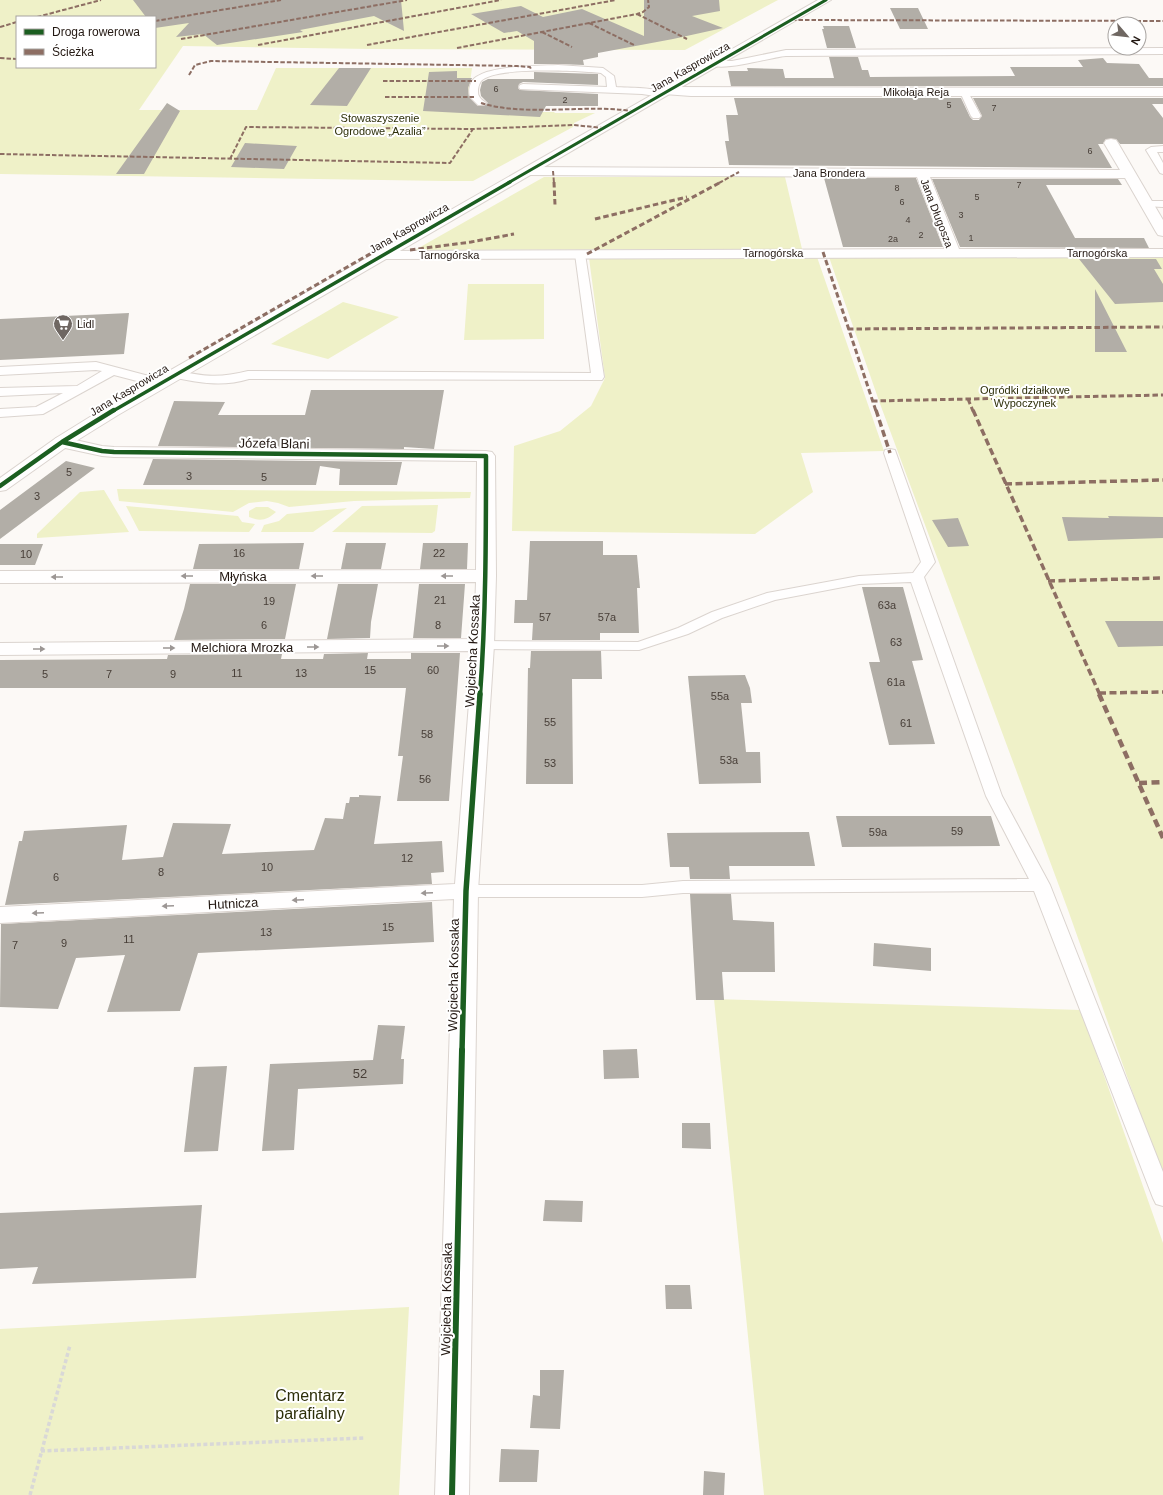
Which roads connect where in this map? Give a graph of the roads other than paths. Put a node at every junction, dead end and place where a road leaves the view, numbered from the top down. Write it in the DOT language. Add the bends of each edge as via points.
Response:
graph roads {
  1 [pos="826,0"];
  2 [pos="1163,51"];
  3 [pos="714,64"];
  4 [pos="522,86"];
  5 [pos="612,90"];
  6 [pos="665,92"];
  7 [pos="964,92"];
  8 [pos="1163,92"];
  9 [pos="481,103"];
  10 [pos="976,116"];
  11 [pos="1111,143"];
  12 [pos="1163,149"];
  13 [pos="529,170"];
  14 [pos="1163,171"];
  15 [pos="922,173"];
  16 [pos="1129,174"];
  17 [pos="1147,204"];
  18 [pos="1163,204"];
  19 [pos="1163,232"];
  20 [pos="953,252"];
  21 [pos="1163,253"];
  22 [pos="580,254"];
  23 [pos="383,255"];
  24 [pos="0,371"];
  25 [pos="112,371"];
  26 [pos="176,374"];
  27 [pos="160,383"];
  28 [pos="79,388"];
  29 [pos="0,392"];
  30 [pos="0,413"];
  31 [pos="62,442"];
  32 [pos="890,453"];
  33 [pos="486,456"];
  34 [pos="2,483"];
  35 [pos="486,576"];
  36 [pos="0,577"];
  37 [pos="917,577"];
  38 [pos="484,646"];
  39 [pos="0,650"];
  40 [pos="1041,885"];
  41 [pos="466,891"];
  42 [pos="0,915"];
  43 [pos="1163,1198"];
  44 [pos="452,1495"];
  1 -- 3 [label="street, Jana Kasprowicza"];
  2 -- 3 [label="lane" via="786,53 733,64"];
  3 -- 6 [label="street, Jana Kasprowicza"];
  4 -- 5 [label="lane"];
  5 -- 6 [label="lane"];
  5 -- 9 [label="lane" via="610,76 603,71 515,69 481,77 476,81 473,94"];
  6 -- 7 [label="street, Mikołaja Reja"];
  6 -- 13 [label="street, Jana Kasprowicza"];
  7 -- 8 [label="street, Mikołaja Reja"];
  7 -- 10 [label="lane"];
  11 -- 16 [label="street"];
  12 -- 14 [label="lane" via="1151,150"];
  13 -- 15 [label="street, Jana Brondera"];
  13 -- 23 [label="street, Jana Kasprowicza"];
  15 -- 16 [label="street, Jana Brondera"];
  15 -- 20 [label="street, Jana Długosza"];
  16 -- 17 [label="street"];
  17 -- 18 [label="lane"];
  17 -- 19 [label="street"];
  20 -- 21 [label="street, Tarnogórska"];
  20 -- 22 [label="street, Tarnogórska"];
  22 -- 23 [label="street, Tarnogórska"];
  22 -- 26 [label="lane" via="598,377 248,375 236,380 196,379"];
  23 -- 26 [label="street, Jana Kasprowicza"];
  24 -- 25 [label="lane" via="96,366"];
  25 -- 27 [label="lane"];
  25 -- 28 [label="lane"];
  26 -- 27 [label="street, Jana Kasprowicza"];
  27 -- 31 [label="street, Jana Kasprowicza"];
  28 -- 29 [label="lane"];
  28 -- 30 [label="lane" via="38,411"];
  31 -- 33 [label="street, Józefa Blani" via="114,452"];
  31 -- 34 [label="street, Jana Kasprowicza"];
  32 -- 37 [label="lane" via="928,562"];
  33 -- 35 [label="street, Wojciecha Kossaka"];
  35 -- 36 [label="street, Młyńska, one-way"];
  35 -- 38 [label="street, Wojciecha Kossaka"];
  37 -- 38 [label="lane" via="858,580 772,596 639,646"];
  37 -- 40 [label="lane" via="994,796"];
  39 -- 38 [label="street, Melchiora Mrozka, one-way"];
  38 -- 41 [label="street, Wojciecha Kossaka"];
  40 -- 41 [label="lane"];
  40 -- 43 [label="lane"];
  41 -- 42 [label="street, Hutnicza, one-way"];
  41 -- 44 [label="street, Wojciecha Kossaka"];
}
